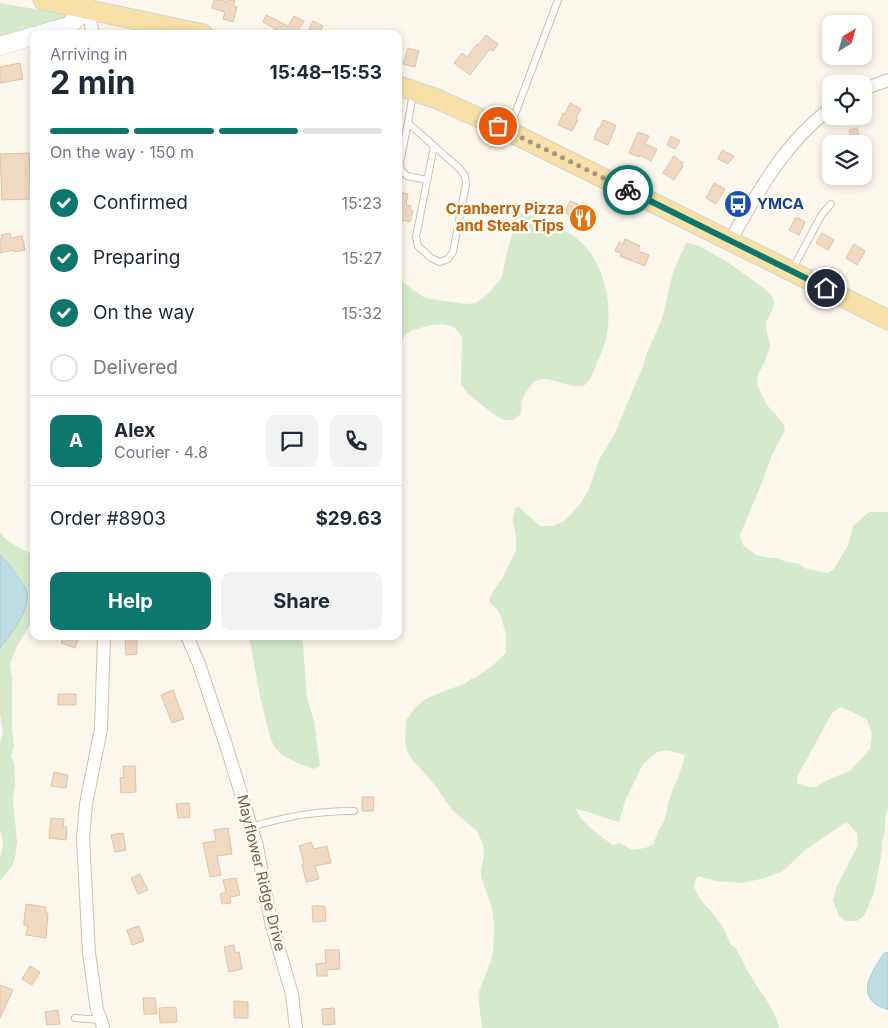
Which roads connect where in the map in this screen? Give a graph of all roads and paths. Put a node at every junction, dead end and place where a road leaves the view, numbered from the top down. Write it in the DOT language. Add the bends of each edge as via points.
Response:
graph roads {
  1 [pos="43,0"];
  2 [pos="558,0"];
  3 [pos="86,4"];
  4 [pos="55,30"];
  5 [pos="92,30"];
  6 [pos="187,30"];
  7 [pos="30,37"];
  8 [pos="0,46"];
  9 [pos="888,80"];
  10 [pos="872,86"];
  11 [pos="406,89"];
  12 [pos="822,116"];
  13 [pos="408,123"];
  14 [pos="509,132"];
  15 [pos="434,146"];
  16 [pos="402,152"];
  17 [pos="402,171"];
  18 [pos="427,180"];
  19 [pos="831,204"];
  20 [pos="730,241"];
  21 [pos="791,271"];
  22 [pos="888,320"];
  23 [pos="104,640"];
  24 [pos="188,640"];
  25 [pos="354,811"];
  26 [pos="251,827"];
  27 [pos="75,1018"];
  28 [pos="104,1025"];
  29 [pos="296,1028"];
  1 -- 3 [label="main road"];
  2 -- 14 [label="lane"];
  3 -- 4 [label="main road" via="69,26"];
  3 -- 5 [label="street"];
  3 -- 6 [label="main road"];
  7 -- 8 [label="main road"];
  9 -- 10 [label="street"];
  11 -- 13 [label="lane"];
  11 -- 14 [label="main road" via="437,99"];
  12 -- 20 [label="street" via="782,157"];
  13 -- 15 [label="lane"];
  13 -- 16 [label="lane"];
  14 -- 20 [label="main road"];
  15 -- 18 [label="lane"];
  15 -- 18 [label="lane" via="460,169 466,184 452,252 448,259 440,262 418,246 416,237"];
  17 -- 18 [label="lane" via="407,176"];
  19 -- 21 [label="lane" via="822,214"];
  20 -- 21 [label="main road"];
  21 -- 22 [label="main road"];
  23 -- 28 [label="street" via="101,729 86,804 83,838 89,953 97,1010"];
  24 -- 26 [label="street, Mayflower Ridge Drive" via="199,664"];
  25 -- 26 [label="lane" via="301,814"];
  26 -- 29 [label="street, Mayflower Ridge Drive" via="271,922 292,994"];
  27 -- 28 [label="lane"];
}
